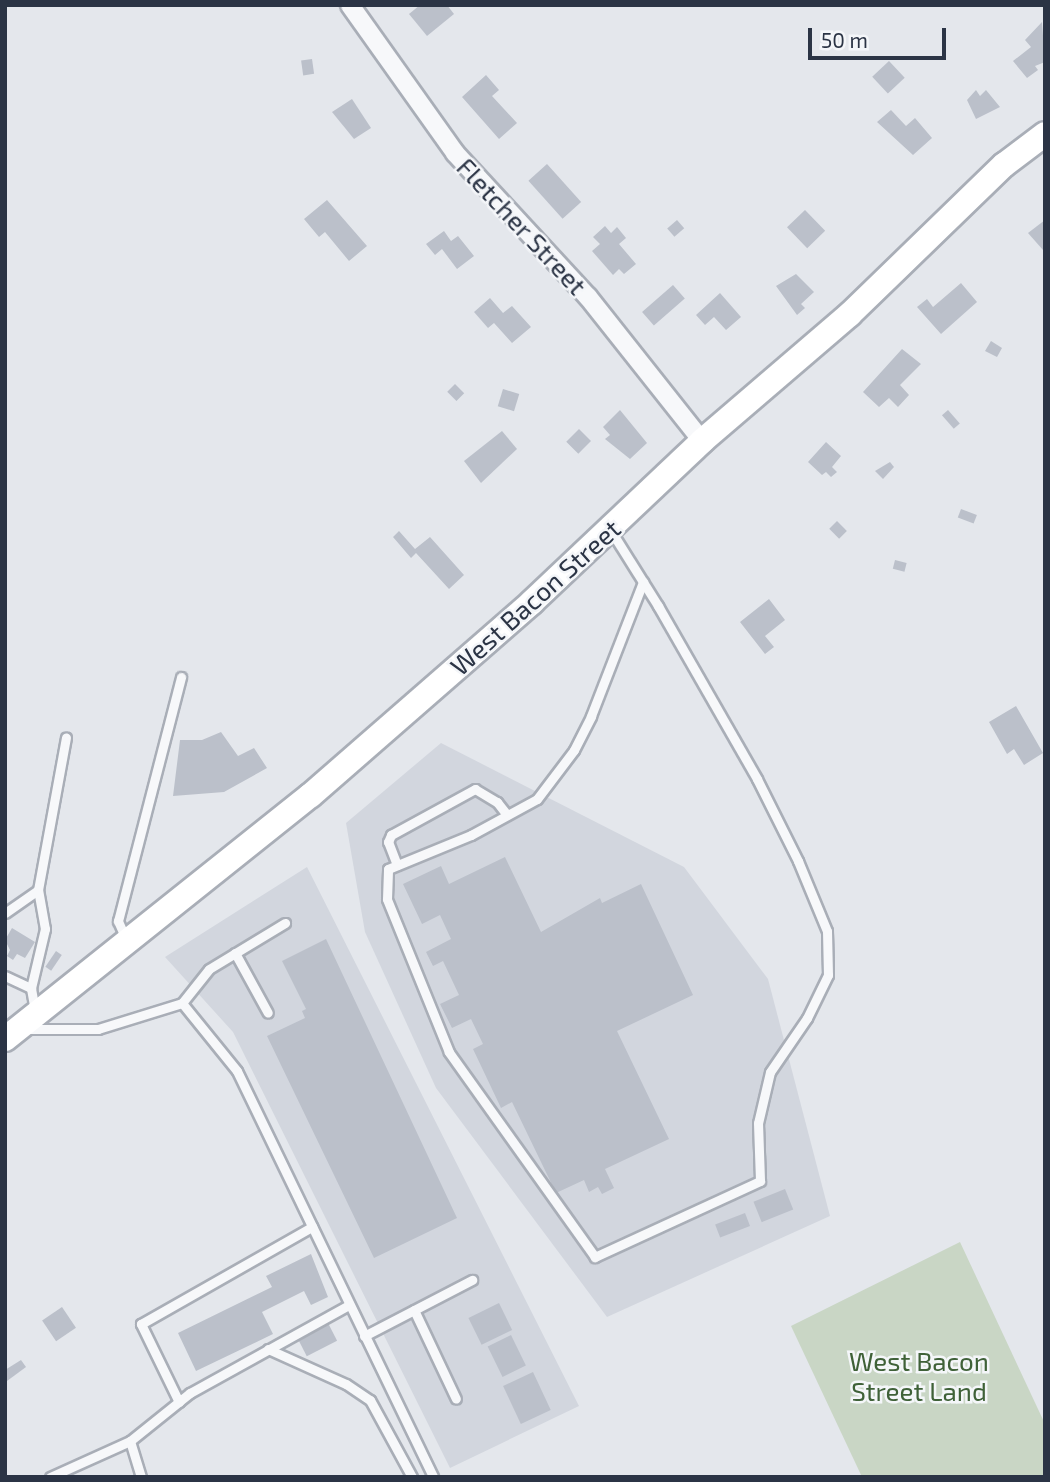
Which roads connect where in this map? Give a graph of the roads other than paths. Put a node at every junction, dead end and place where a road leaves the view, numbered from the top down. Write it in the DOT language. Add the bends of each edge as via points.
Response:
graph roads {
  1 [pos="351,5"];
  2 [pos="1045,134"];
  3 [pos="702,441"];
  4 [pos="610,529"];
  5 [pos="643,582"];
  6 [pos="181,677"];
  7 [pos="66,738"];
  8 [pos="507,815"];
  9 [pos="397,865"];
  10 [pos="38,890"];
  11 [pos="5,913"];
  12 [pos="285,923"];
  13 [pos="126,939"];
  14 [pos="235,953"];
  15 [pos="5,976"];
  16 [pos="31,988"];
  17 [pos="182,1003"];
  18 [pos="268,1013"];
  19 [pos="20,1027"];
  20 [pos="312,1227"];
  21 [pos="472,1280"];
  22 [pos="349,1305"];
  23 [pos="414,1310"];
  24 [pos="365,1336"];
  25 [pos="268,1349"];
  26 [pos="456,1399"];
  27 [pos="179,1402"];
  28 [pos="130,1441"];
  29 [pos="50,1477"];
  30 [pos="141,1477"];
  31 [pos="412,1477"];
  32 [pos="433,1477"];
  1 -- 3 [label="street, Fletcher Street" via="455,153 588,297"];
  2 -- 3 [label="street, West Bacon Street" via="1004,165 849,314"];
  3 -- 4 [label="street, West Bacon Street"];
  4 -- 5 [label="lane"];
  4 -- 13 [label="street, West Bacon Street" via="278,824"];
  5 -- 8 [label="lane" via="574,750 537,799"];
  5 -- 9 [label="lane" via="757,779 827,931 828,975 807,1018 770,1072 758,1123 760,1181 595,1257 449,1052 387,899 387,869"];
  6 -- 13 [label="lane" via="118,921"];
  7 -- 10 [label="lane"];
  8 -- 9 [label="lane"];
  8 -- 9 [label="lane" via="497,802 475,789 391,835 388,842"];
  10 -- 11 [label="lane"];
  10 -- 16 [label="lane" via="44,950"];
  12 -- 14 [label="lane"];
  13 -- 19 [label="street, West Bacon Street"];
  14 -- 17 [label="lane" via="209,969"];
  14 -- 18 [label="lane"];
  15 -- 16 [label="lane"];
  16 -- 19 [label="lane"];
  17 -- 19 [label="lane" via="98,1029"];
  17 -- 20 [label="lane" via="237,1071"];
  20 -- 22 [label="lane"];
  20 -- 27 [label="lane" via="141,1324"];
  21 -- 23 [label="lane"];
  22 -- 24 [label="lane"];
  22 -- 25 [label="lane"];
  23 -- 24 [label="lane"];
  23 -- 26 [label="lane"];
  24 -- 32 [label="lane"];
  25 -- 27 [label="lane"];
  25 -- 31 [label="lane" via="346,1384 370,1400"];
  27 -- 28 [label="lane"];
  28 -- 29 [label="lane"];
  28 -- 30 [label="lane"];
}
